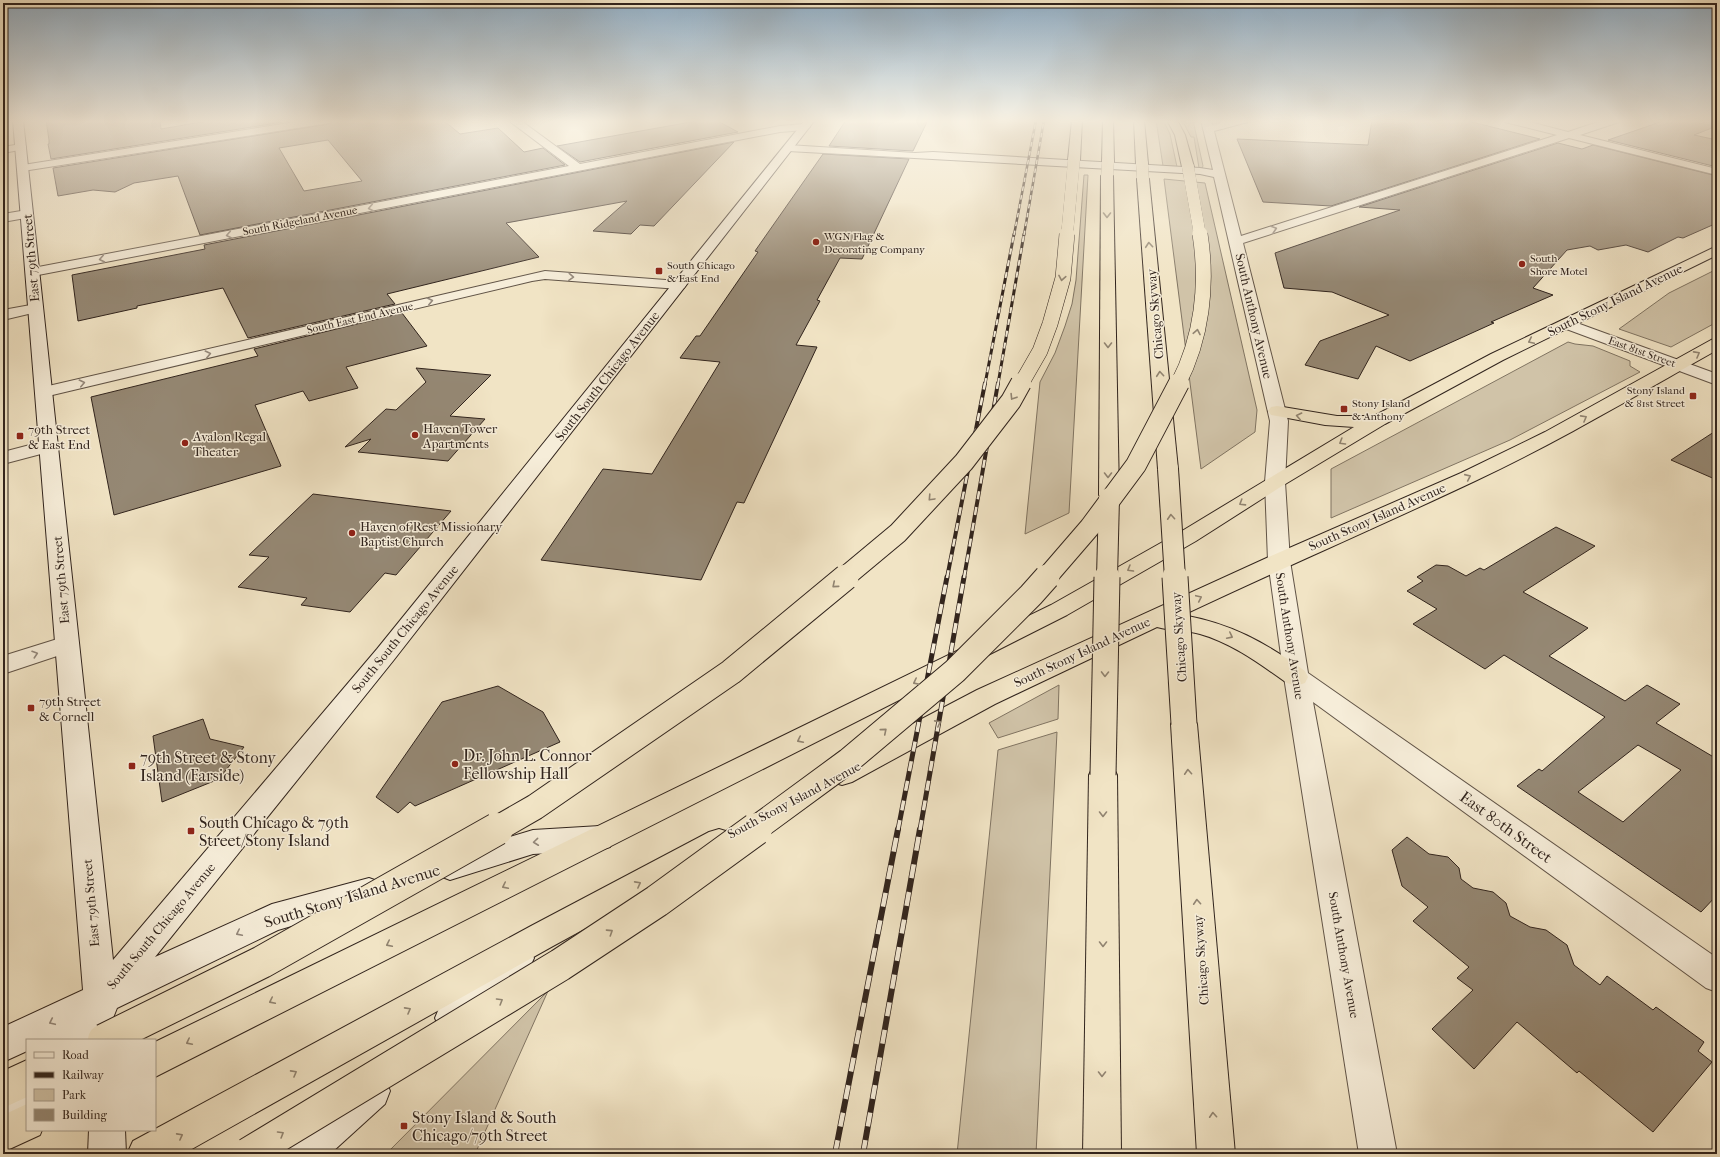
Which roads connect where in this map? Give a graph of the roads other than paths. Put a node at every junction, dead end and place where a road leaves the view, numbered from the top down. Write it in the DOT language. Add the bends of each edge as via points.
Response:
graph roads {
  1 [pos="24,174"];
  2 [pos="547,174"];
  3 [pos="767,174"];
  4 [pos="1073,174"];
  5 [pos="1107,174"];
  6 [pos="1143,174"];
  7 [pos="1156,174"];
  8 [pos="1189,174"];
  9 [pos="1447,174"];
  10 [pos="1220,175"];
  11 [pos="27,214"];
  12 [pos="3,218"];
  13 [pos="1236,241"];
  14 [pos="1717,250"];
  15 [pos="32,272"];
  16 [pos="679,285"];
  17 [pos="36,308"];
  18 [pos="3,315"];
  19 [pos="1566,324"];
  20 [pos="1717,343"];
  21 [pos="1676,365"];
  22 [pos="1717,380"];
  23 [pos="44,392"];
  24 [pos="1277,411"];
  25 [pos="1379,420"];
  26 [pos="49,446"];
  27 [pos="3,458"];
  28 [pos="1275,482"];
  29 [pos="1279,561"];
  30 [pos="1152,619"];
  31 [pos="67,644"];
  32 [pos="3,665"];
  33 [pos="1296,677"];
  34 [pos="603,838"];
  35 [pos="542,936"];
  36 [pos="1717,977"];
  37 [pos="100,1000"];
  38 [pos="71,1039"];
  39 [pos="104,1039"];
  40 [pos="106,1039"];
  41 [pos="3,1045"];
  42 [pos="156,1060"];
  43 [pos="26,1078"];
  44 [pos="3,1090"];
  45 [pos="26,1097"];
  46 [pos="26,1122"];
  47 [pos="3,1128"];
  48 [pos="107,1131"];
  49 [pos="3,1134"];
  50 [pos="108,1154"];
  51 [pos="146,1154"];
  52 [pos="248,1154"];
  53 [pos="303,1154"];
  54 [pos="1102,1154"];
  55 [pos="1216,1154"];
  56 [pos="1378,1154"];
  1 -- 11 [label="street, East 79th Street"];
  2 -- 15 [label="street, South Ridgeland Avenue, one-way"];
  3 -- 16 [label="street, South South Chicago Avenue"];
  4 -- 40 [label="highway, one-way, bridge" via="1063,278 1040,351 1011,401 964,462 898,533 731,672 535,806 262,962"];
  5 -- 54 [label="highway, one-way, bridge" via="1109,495 1103,774"];
  55 -- 6 [label="highway, Chicago Skyway, one-way, bridge" via="1168,469"];
  7 -- 10 [label="street" via="1204,177"];
  52 -- 8 [label="highway, one-way, bridge" via="560,965 657,901 848,761 955,671 1031,595 1090,527 1136,465 1186,369 1197,335 1204,289 1202,248"];
  13 -- 9 [label="street, one-way"];
  10 -- 13 [label="street, South Anthony Avenue"];
  11 -- 12 [label="street"];
  11 -- 15 [label="street, East 79th Street"];
  13 -- 24 [label="street, South Anthony Avenue"];
  14 -- 19 [label="highway, South Stony Island Avenue"];
  15 -- 17 [label="street, East 79th Street"];
  23 -- 16 [label="street, South East End Avenue, one-way" via="532,277 545,275"];
  16 -- 37 [label="street, South South Chicago Avenue" via="386,655"];
  17 -- 18 [label="street"];
  17 -- 23 [label="street, East 79th Street"];
  19 -- 21 [label="street, East 81st Street"];
  19 -- 25 [label="highway, South Stony Island Avenue, one-way" via="1497,357"];
  21 -- 20 [label="highway, South Stony Island Avenue, one-way"];
  21 -- 22 [label="street, East 81st Street"];
  29 -- 21 [label="highway, South Stony Island Avenue, one-way" via="1468,477 1544,439"];
  23 -- 26 [label="street, East 79th Street"];
  25 -- 24 [label="highway, one-way" via="1338,423"];
  24 -- 28 [label="street, South Anthony Avenue" via="1279,425"];
  25 -- 28 [label="highway, South Stony Island Avenue, one-way"];
  26 -- 27 [label="street"];
  26 -- 31 [label="street, East 79th Street"];
  28 -- 29 [label="street, South Anthony Avenue"];
  28 -- 34 [label="highway, South Stony Island Avenue, one-way" via="1189,536 1059,610"];
  30 -- 29 [label="highway, South Stony Island Avenue, one-way"];
  29 -- 33 [label="street, South Anthony Avenue"];
  30 -- 33 [label="highway, one-way" via="1182,621 1222,632 1255,648"];
  35 -- 30 [label="highway, South Stony Island Avenue, one-way" via="986,697"];
  32 -- 31 [label="street, one-way"];
  31 -- 37 [label="street, East 79th Street"];
  33 -- 36 [label="street, East 80th Street"];
  33 -- 56 [label="street, South Anthony Avenue"];
  34 -- 37 [label="street, South Stony Island Avenue, one-way" via="533,842 272,918"];
  34 -- 42 [label="highway, South Stony Island Avenue, one-way"];
  51 -- 35 [label="highway, South Stony Island Avenue, one-way"];
  35 -- 53 [label="street, South Stony Island Avenue"];
  37 -- 38 [label="street, South South Chicago Avenue"];
  37 -- 39 [label="street, East 79th Street"];
  37 -- 41 [label="street, South Stony Island Avenue, one-way"];
  43 -- 44 [label="highway"];
  45 -- 47 [label="street"];
  46 -- 49 [label="highway"];
  48 -- 50 [label="street"];
}
